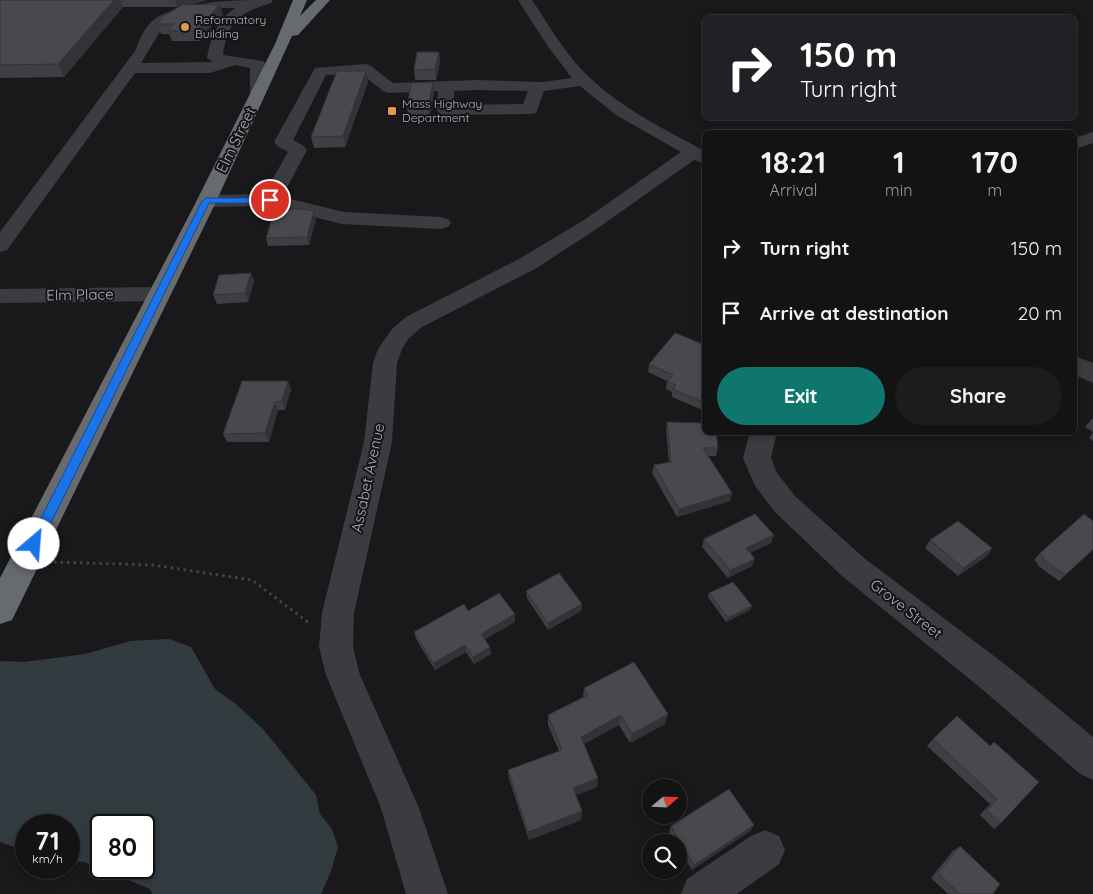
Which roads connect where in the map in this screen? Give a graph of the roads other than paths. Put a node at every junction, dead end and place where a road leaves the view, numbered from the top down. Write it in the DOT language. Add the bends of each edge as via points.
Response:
graph roads {
  1 [pos="300,0"];
  2 [pos="323,0"];
  3 [pos="525,0"];
  4 [pos="220,2"];
  5 [pos="258,2"];
  6 [pos="282,44"];
  7 [pos="234,61"];
  8 [pos="130,68"];
  9 [pos="584,81"];
  10 [pos="446,86"];
  11 [pos="538,86"];
  12 [pos="258,93"];
  13 [pos="1093,137"];
  14 [pos="1077,143"];
  15 [pos="699,155"];
  16 [pos="270,200"];
  17 [pos="206,201"];
  18 [pos="441,223"];
  19 [pos="0,246"];
  20 [pos="160,294"];
  21 [pos="0,296"];
  22 [pos="1077,365"];
  23 [pos="1093,374"];
  24 [pos="763,435"];
  25 [pos="0,610"];
  26 [pos="1093,761"];
  27 [pos="764,850"];
  28 [pos="427,894"];
  29 [pos="702,894"];
  1 -- 6 [label="highway, Elm Street"];
  2 -- 6 [label="highway, Elm Street"];
  3 -- 9 [label="street" via="559,52"];
  4 -- 5 [label="street"];
  4 -- 8 [label="street" via="186,9 159,22"];
  5 -- 7 [label="street" via="231,15 218,35 215,58"];
  6 -- 12 [label="highway, Elm Street"];
  7 -- 8 [label="street" via="210,68"];
  7 -- 12 [label="street" via="258,64"];
  8 -- 19 [label="street"];
  9 -- 11 [label="street"];
  9 -- 15 [label="street" via="622,111"];
  10 -- 11 [label="street"];
  10 -- 11 [label="street" via="445,110 530,109"];
  10 -- 16 [label="street" via="389,88 366,69 321,72 283,142 298,150"];
  12 -- 17 [label="highway, Elm Street"];
  13 -- 14 [label="street"];
  15 -- 28 [label="street, Assabet Avenue" via="502,278 414,322 390,349 385,363 378,442 338,613 336,647 346,684 400,808"];
  16 -- 17 [label="street"];
  16 -- 18 [label="street" via="342,218"];
  17 -- 20 [label="highway, Elm Street"];
  20 -- 21 [label="street, Elm Place"];
  20 -- 25 [label="highway, Elm Street"];
  22 -- 23 [label="street"];
  24 -- 26 [label="street, Grove Street" via="757,458 765,478 784,504 853,567 994,677"];
  27 -- 29 [label="street"];
}
